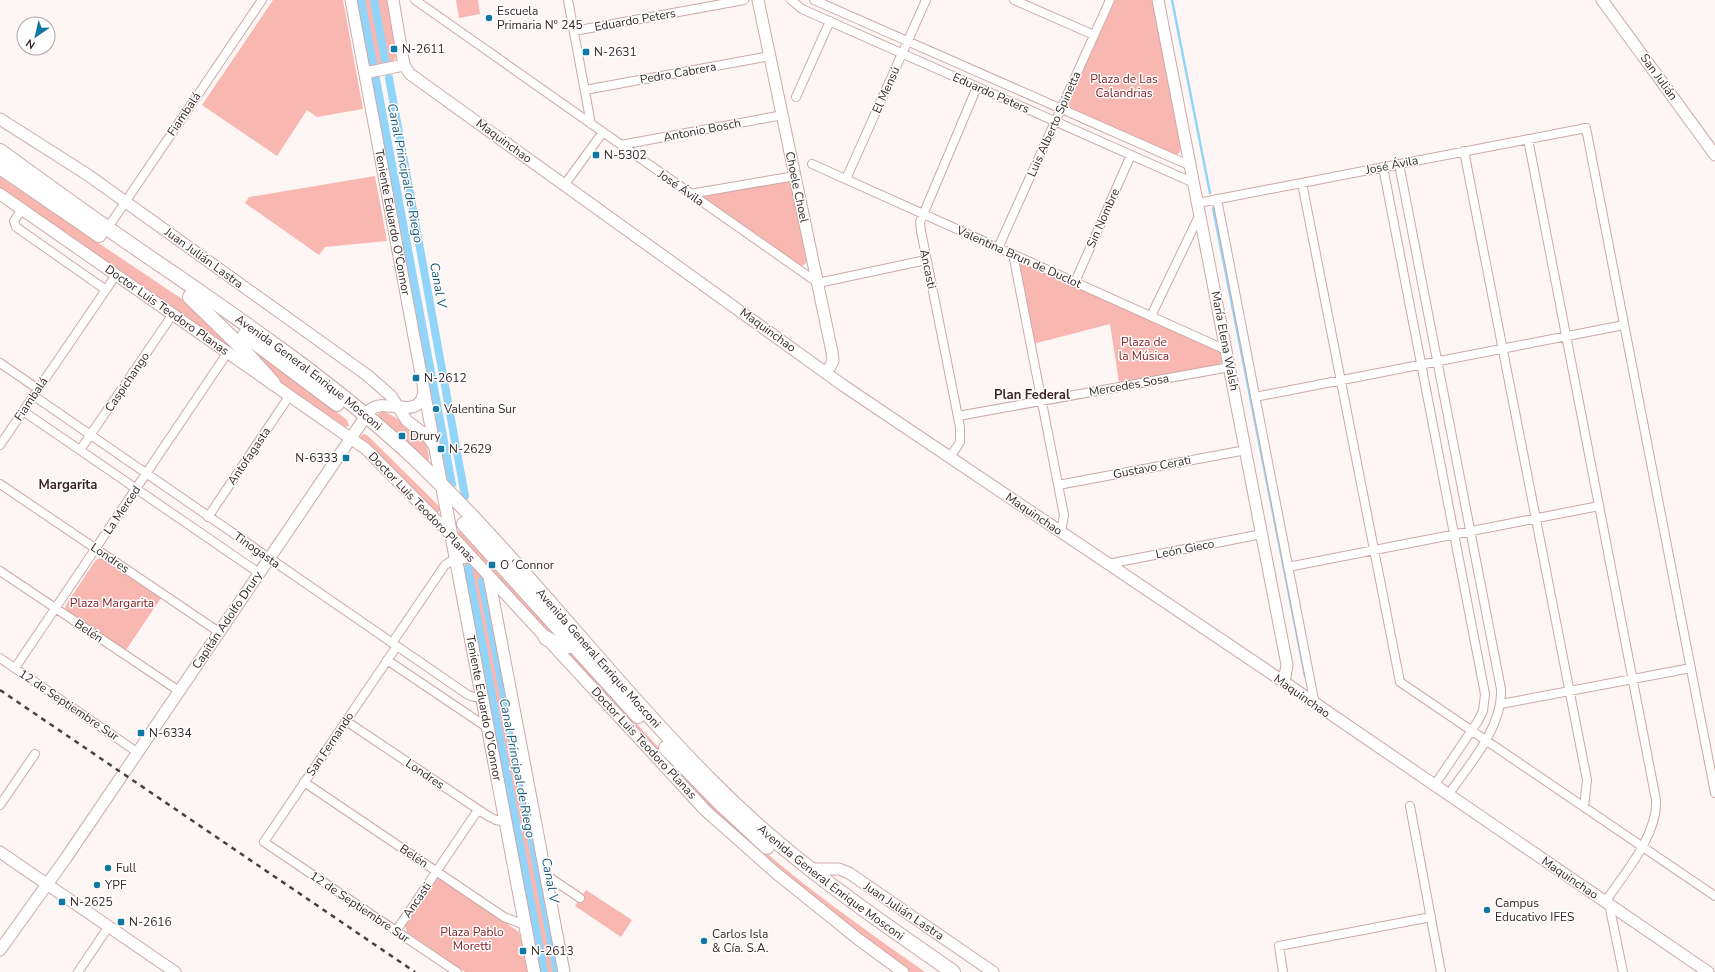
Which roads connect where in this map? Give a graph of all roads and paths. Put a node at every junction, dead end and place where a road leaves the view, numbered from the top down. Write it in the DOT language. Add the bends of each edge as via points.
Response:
graph roads {
  1 [pos="262,0"];
  2 [pos="351,0"];
  3 [pos="392,0"];
  4 [pos="415,0"];
  5 [pos="568,0"];
  6 [pos="744,0"];
  7 [pos="758,0"];
  8 [pos="791,0"];
  9 [pos="814,0"];
  10 [pos="926,0"];
  11 [pos="1014,0"];
  12 [pos="1110,0"];
  13 [pos="1158,0"];
  14 [pos="1602,0"];
  15 [pos="830,21"];
  16 [pos="574,31"];
  17 [pos="1094,35"];
  18 [pos="908,42"];
  19 [pos="903,53"];
  20 [pos="770,56"];
  21 [pos="404,65"];
  22 [pos="365,73"];
  23 [pos="978,86"];
  24 [pos="585,90"];
  25 [pos="796,97"];
  26 [pos="1060,109"];
  27 [pos="782,115"];
  28 [pos="0,119"];
  29 [pos="1055,121"];
  30 [pos="591,124"];
  31 [pos="602,132"];
  32 [pos="1528,139"];
  33 [pos="621,145"];
  34 [pos="0,151"];
  35 [pos="1464,152"];
  36 [pos="1131,155"];
  37 [pos="1715,155"];
  38 [pos="812,164"];
  39 [pos="1399,164"];
  40 [pos="1191,166"];
  41 [pos="0,167"];
  42 [pos="1383,167"];
  43 [pos="795,176"];
  44 [pos="846,180"];
  45 [pos="1194,183"];
  46 [pos="1302,183"];
  47 [pos="565,184"];
  48 [pos="0,194"];
  49 [pos="690,194"];
  50 [pos="1217,199"];
  51 [pos="125,201"];
  52 [pos="1199,208"];
  53 [pos="22,209"];
  54 [pos="922,214"];
  55 [pos="107,229"];
  56 [pos="998,248"];
  57 [pos="1012,254"];
  58 [pos="926,260"];
  59 [pos="116,275"];
  60 [pos="1074,282"];
  61 [pos="818,283"];
  62 [pos="106,290"];
  63 [pos="190,297"];
  64 [pos="173,314"];
  65 [pos="1151,316"];
  66 [pos="1624,325"];
  67 [pos="1566,336"];
  68 [pos="1503,348"];
  69 [pos="1226,350"];
  70 [pos="228,352"];
  71 [pos="1437,361"];
  72 [pos="0,364"];
  73 [pos="1422,364"];
  74 [pos="1230,367"];
  75 [pos="827,372"];
  76 [pos="1341,380"];
  77 [pos="273,383"];
  78 [pos="36,392"];
  79 [pos="424,392"];
  80 [pos="290,395"];
  81 [pos="1255,397"];
  82 [pos="1041,401"];
  83 [pos="399,407"];
  84 [pos="23,411"];
  85 [pos="958,416"];
  86 [pos="363,419"];
  87 [pos="91,435"];
  88 [pos="351,438"];
  89 [pos="433,444"];
  90 [pos="0,445"];
  91 [pos="80,450"];
  92 [pos="1246,450"];
  93 [pos="950,457"];
  94 [pos="146,474"];
  95 [pos="0,484"];
  96 [pos="1058,485"];
  97 [pos="442,486"];
  98 [pos="136,488"];
  99 [pos="446,503"];
  100 [pos="1599,506"];
  101 [pos="430,513"];
  102 [pos="208,517"];
  103 [pos="1536,518"];
  104 [pos="1470,531"];
  105 [pos="1061,532"];
  106 [pos="1262,534"];
  107 [pos="1455,534"];
  108 [pos="453,537"];
  109 [pos="96,548"];
  110 [pos="1374,550"];
  111 [pos="269,558"];
  112 [pos="473,558"];
  113 [pos="457,560"];
  114 [pos="1108,564"];
  115 [pos="1288,566"];
  116 [pos="0,571"];
  117 [pos="259,573"];
  118 [pos="489,576"];
  119 [pos="514,603"];
  120 [pos="55,608"];
  121 [pos="497,612"];
  122 [pos="219,632"];
  123 [pos="546,638"];
  124 [pos="395,644"];
  125 [pos="574,646"];
  126 [pos="0,658"];
  127 [pos="387,660"];
  128 [pos="15,668"];
  129 [pos="1691,668"];
  130 [pos="1632,679"];
  131 [pos="1284,682"];
  132 [pos="179,691"];
  133 [pos="1570,691"];
  134 [pos="483,698"];
  135 [pos="1501,704"];
  136 [pos="1315,705"];
  137 [pos="346,721"];
  138 [pos="488,728"];
  139 [pos="1472,731"];
  140 [pos="1485,740"];
  141 [pos="137,752"];
  142 [pos="35,754"];
  143 [pos="304,782"];
  144 [pos="1434,786"];
  145 [pos="1715,793"];
  146 [pos="1448,795"];
  147 [pos="0,805"];
  148 [pos="1410,806"];
  149 [pos="1584,807"];
  150 [pos="478,810"];
  151 [pos="506,822"];
  152 [pos="264,842"];
  153 [pos="1642,846"];
  154 [pos="0,852"];
  155 [pos="808,868"];
  156 [pos="437,871"];
  157 [pos="546,875"];
  158 [pos="47,884"];
  159 [pos="1715,896"];
  160 [pos="580,898"];
  161 [pos="1607,903"];
  162 [pos="1431,917"];
  163 [pos="525,925"];
  164 [pos="109,926"];
  165 [pos="396,931"];
  166 [pos="1,946"];
  167 [pos="78,972"];
  168 [pos="175,972"];
  169 [pos="457,972"];
  170 [pos="534,972"];
  171 [pos="564,972"];
  172 [pos="903,972"];
  173 [pos="936,972"];
  174 [pos="953,972"];
  175 [pos="993,972"];
  176 [pos="1283,972"];
  177 [pos="1441,972"];
  178 [pos="1623,972"];
  179 [pos="1708,972"];
  1 -- 51 [label="street, Fiambalá"];
  2 -- 22 [label="street, Teniente Eduardo O'Connor"];
  3 -- 21 [label="street"];
  4 -- 30 [label="street, José Ávila"];
  5 -- 16 [label="street"];
  6 -- 16 [label="street, Eduardo Peters"];
  7 -- 20 [label="street, Choele Choel"];
  8 -- 15 [label="street, Eduardo Peters" via="798,7"];
  9 -- 18 [label="street, Eduardo Peters"];
  10 -- 18 [label="street, El Mensú"];
  11 -- 17 [label="street"];
  12 -- 17 [label="street, Luis Alberto Spinetta"];
  13 -- 40 [label="street, María Elena Walsh"];
  14 -- 37 [label="street, San Julián"];
  15 -- 19 [label="street, Eduardo Peters"];
  15 -- 25 [label="street"];
  16 -- 24 [label="street"];
  17 -- 26 [label="street, Luis Alberto Spinetta"];
  18 -- 19 [label="street, El Mensú"];
  18 -- 26 [label="street, Eduardo Peters"];
  19 -- 23 [label="street, Eduardo Peters"];
  19 -- 44 [label="street, El Mensú"];
  20 -- 24 [label="street, Pedro Cabrera"];
  20 -- 27 [label="street, Choele Choel"];
  21 -- 22 [label="street"];
  21 -- 47 [label="street, Maquinchao" via="410,74"];
  22 -- 79 [label="street, Teniente Eduardo O'Connor"];
  23 -- 29 [label="street, Eduardo Peters"];
  23 -- 54 [label="street, Ancasti"];
  24 -- 30 [label="street"];
  26 -- 29 [label="street, Luis Alberto Spinetta"];
  26 -- 40 [label="street, Eduardo Peters"];
  27 -- 33 [label="street, Antonio Bosch"];
  27 -- 43 [label="street, Choele Choel"];
  28 -- 51 [label="street, Juan Julián Lastra"];
  29 -- 36 [label="street, Eduardo Peters"];
  29 -- 56 [label="street, Luis Alberto Spinetta"];
  30 -- 31 [label="street, José Ávila"];
  31 -- 33 [label="street, José Ávila"];
  31 -- 47 [label="street"];
  32 -- 35 [label="street, José Ávila"];
  32 -- 66 [label="street, José Ávila" via="1586,128"];
  32 -- 67 [label="street"];
  33 -- 49 [label="street, José Ávila"];
  34 -- 55 [label="highway, Avenida General Enrique Mosconi"];
  35 -- 39 [label="street, José Ávila"];
  35 -- 68 [label="street"];
  36 -- 45 [label="street, Eduardo Peters"];
  36 -- 60 [label="street, Sin Nombre"];
  38 -- 44 [label="street, Valentina Brun de Duclot"];
  39 -- 42 [label="street, José Ávila"];
  39 -- 71 [label="street"];
  40 -- 45 [label="street, María Elena Walsh"];
  41 -- 63 [label="highway, Avenida General Enrique Mosconi"];
  42 -- 46 [label="street, José Ávila"];
  42 -- 73 [label="street"];
  43 -- 49 [label="street"];
  43 -- 61 [label="street, Choele Choel"];
  44 -- 54 [label="street, Valentina Brun de Duclot"];
  45 -- 52 [label="street, María Elena Walsh"];
  46 -- 50 [label="street, José Ávila"];
  46 -- 76 [label="street"];
  47 -- 75 [label="street, Maquinchao"];
  48 -- 53 [label="street, Doctor Luis Teodoro Planas"];
  49 -- 61 [label="street, José Ávila"];
  50 -- 52 [label="street, José Ávila"];
  50 -- 81 [label="street, María Elena Walsh"];
  51 -- 55 [label="street, Fiambalá"];
  51 -- 83 [label="street, Juan Julián Lastra" via="367,375 391,396"];
  52 -- 65 [label="street"];
  52 -- 69 [label="street, María Elena Walsh"];
  53 -- 59 [label="street, Doctor Luis Teodoro Planas"];
  53 -- 62 [label="street" via="14,221 16,227"];
  54 -- 56 [label="street, Valentina Brun de Duclot"];
  54 -- 58 [label="street, Ancasti" via="920,226"];
  55 -- 86 [label="highway, Avenida General Enrique Mosconi" via="290,355"];
  56 -- 57 [label="street, Valentina Brun de Duclot"];
  57 -- 60 [label="street, Valentina Brun de Duclot"];
  57 -- 82 [label="street"];
  58 -- 61 [label="street"];
  58 -- 85 [label="street, Ancasti"];
  59 -- 62 [label="street, Fiambalá"];
  59 -- 64 [label="street, Doctor Luis Teodoro Planas"];
  60 -- 65 [label="street, Valentina Brun de Duclot"];
  61 -- 75 [label="street, Choele Choel" via="833,357 832,365"];
  62 -- 78 [label="street, Fiambalá"];
  63 -- 77 [label="highway"];
  63 -- 86 [label="highway, Avenida General Enrique Mosconi"];
  64 -- 70 [label="street, Doctor Luis Teodoro Planas"];
  64 -- 87 [label="street, Caspichango"];
  65 -- 69 [label="street, Valentina Brun de Duclot"];
  66 -- 67 [label="street"];
  66 -- 129 [label="street"];
  67 -- 68 [label="street"];
  67 -- 100 [label="street"];
  68 -- 71 [label="street"];
  68 -- 103 [label="street"];
  69 -- 74 [label="street, María Elena Walsh"];
  70 -- 77 [label="street, Doctor Luis Teodoro Planas"];
  70 -- 94 [label="street, La Merced"];
  71 -- 73 [label="street"];
  71 -- 104 [label="street"];
  72 -- 78 [label="street, Tinogasta"];
  73 -- 76 [label="street"];
  73 -- 107 [label="street"];
  74 -- 82 [label="street, Mercedes Sosa"];
  74 -- 92 [label="street, María Elena Walsh"];
  75 -- 93 [label="street, Maquinchao"];
  76 -- 81 [label="street"];
  76 -- 110 [label="street"];
  77 -- 80 [label="street, Doctor Luis Teodoro Planas"];
  78 -- 84 [label="street, Fiambalá"];
  78 -- 87 [label="street, Tinogasta"];
  79 -- 83 [label="street" via="422,400 417,405"];
  79 -- 89 [label="street, Teniente Eduardo O'Connor"];
  80 -- 88 [label="street, Doctor Luis Teodoro Planas"];
  80 -- 102 [label="street, Antofagasta"];
  81 -- 115 [label="street, María Elena Walsh"];
  82 -- 85 [label="street, Mercedes Sosa"];
  82 -- 96 [label="street"];
  83 -- 86 [label="street" via="374,406"];
  83 -- 89 [label="street" via="407,421 427,436"];
  84 -- 90 [label="street, Fiambalá"];
  84 -- 91 [label="street, Tinogasta"];
  85 -- 93 [label="street, Ancasti" via="961,437"];
  86 -- 88 [label="street, Capitán Adolfo Drury"];
  86 -- 97 [label="highway, Avenida General Enrique Mosconi"];
  86 -- 99 [label="highway, Avenida General Enrique Mosconi"];
  87 -- 91 [label="street, Caspichango"];
  87 -- 94 [label="street, Tinogasta"];
  88 -- 101 [label="street, Doctor Luis Teodoro Planas" via="376,458"];
  88 -- 111 [label="street, Capitán Adolfo Drury"];
  89 -- 97 [label="street, Teniente Eduardo O'Connor"];
  91 -- 98 [label="street, Tinogasta"];
  92 -- 96 [label="street, Gustavo Cerati"];
  92 -- 106 [label="street, María Elena Walsh"];
  93 -- 105 [label="street, Maquinchao"];
  94 -- 98 [label="street, La Merced"];
  94 -- 102 [label="street, Tinogasta"];
  95 -- 109 [label="street, Londres"];
  96 -- 105 [label="street" via="1064,518"];
  97 -- 99 [label="main road, Teniente Eduardo O'Connor"];
  97 -- 155 [label="highway, Avenida General Enrique Mosconi" via="699,769 754,822"];
  98 -- 109 [label="street, La Merced"];
  98 -- 117 [label="street, Tinogasta"];
  99 -- 101 [label="street" via="441,516 436,517"];
  99 -- 108 [label="main road, Teniente Eduardo O'Connor"];
  99 -- 125 [label="highway, Avenida General Enrique Mosconi"];
  100 -- 103 [label="street"];
  100 -- 130 [label="street"];
  101 -- 108 [label="street, Doctor Luis Teodoro Planas"];
  102 -- 111 [label="street, Tinogasta"];
  103 -- 104 [label="street"];
  103 -- 133 [label="street"];
  104 -- 107 [label="street"];
  104 -- 135 [label="street" via="1500,684"];
  105 -- 114 [label="street, Maquinchao"];
  106 -- 114 [label="street, León Gieco"];
  106 -- 131 [label="street, María Elena Walsh" via="1287,665"];
  107 -- 110 [label="street"];
  107 -- 139 [label="street" via="1485,694 1483,711"];
  108 -- 112 [label="street, Doctor Luis Teodoro Planas"];
  108 -- 113 [label="main road, Teniente Eduardo O'Connor"];
  109 -- 120 [label="street, La Merced"];
  109 -- 122 [label="street, Londres"];
  110 -- 115 [label="street"];
  110 -- 139 [label="street" via="1400,682"];
  111 -- 117 [label="street, Capitán Adolfo Drury"];
  111 -- 124 [label="street, Tinogasta"];
  112 -- 113 [label="street, San Fernando"];
  112 -- 118 [label="street, Doctor Luis Teodoro Planas"];
  113 -- 124 [label="street, San Fernando" via="443,568"];
  113 -- 134 [label="main road, Teniente Eduardo O'Connor"];
  114 -- 131 [label="street, Maquinchao"];
  115 -- 136 [label="street, María Elena Walsh"];
  116 -- 120 [label="street, Belén"];
  117 -- 122 [label="street, Capitán Adolfo Drury"];
  118 -- 119 [label="street, Doctor Luis Teodoro Planas"];
  118 -- 121 [label="street"];
  119 -- 121 [label="street" via="502,603"];
  119 -- 123 [label="street, Doctor Luis Teodoro Planas"];
  120 -- 128 [label="street, La Merced"];
  120 -- 132 [label="street, Belén"];
  121 -- 157 [label="street"];
  122 -- 132 [label="street, Capitán Adolfo Drury"];
  123 -- 125 [label="highway" via="560,646"];
  123 -- 172 [label="street, Doctor Luis Teodoro Planas" via="722,826 842,926"];
  124 -- 127 [label="street, San Fernando"];
  124 -- 134 [label="street, Tinogasta" via="468,695"];
  125 -- 173 [label="highway, Avenida General Enrique Mosconi" via="680,763 745,827 824,892"];
  126 -- 128 [label="street, 12 de Septiembre Sur"];
  127 -- 137 [label="street, San Fernando"];
  127 -- 138 [label="street"];
  128 -- 141 [label="street, 12 de Septiembre Sur"];
  129 -- 130 [label="street"];
  129 -- 145 [label="street"];
  130 -- 133 [label="street"];
  130 -- 153 [label="street" via="1656,806 1653,824"];
  131 -- 136 [label="street, Maquinchao"];
  132 -- 141 [label="street, Capitán Adolfo Drury"];
  133 -- 135 [label="street"];
  133 -- 149 [label="street" via="1586,773"];
  134 -- 138 [label="main road, Teniente Eduardo O'Connor"];
  135 -- 140 [label="street" via="1496,723"];
  136 -- 144 [label="street, Maquinchao"];
  137 -- 143 [label="street, San Fernando"];
  137 -- 150 [label="street, Londres"];
  138 -- 151 [label="main road, Teniente Eduardo O'Connor"];
  139 -- 140 [label="street"];
  139 -- 144 [label="street"];
  140 -- 146 [label="street"];
  140 -- 149 [label="street"];
  141 -- 158 [label="street, Capitán Adolfo Drury"];
  142 -- 147 [label="street"];
  143 -- 152 [label="street, San Fernando"];
  143 -- 156 [label="street, Belén"];
  144 -- 146 [label="street, Maquinchao"];
  146 -- 161 [label="street, Maquinchao"];
  148 -- 162 [label="street"];
  149 -- 153 [label="street"];
  150 -- 151 [label="street, Londres"];
  150 -- 156 [label="street, Ancasti"];
  151 -- 163 [label="main road, Teniente Eduardo O'Connor"];
  152 -- 165 [label="street, 12 de Septiembre Sur"];
  153 -- 159 [label="street"];
  153 -- 161 [label="street"];
  154 -- 158 [label="street"];
  155 -- 174 [label="highway, Avenida General Enrique Mosconi"];
  155 -- 175 [label="street, Juan Julián Lastra" via="839,869 849,873"];
  156 -- 163 [label="street, Belén" via="504,917"];
  156 -- 165 [label="street, Ancasti"];
  157 -- 160 [label="street"];
  157 -- 171 [label="street"];
  158 -- 164 [label="street"];
  158 -- 166 [label="street, Capitán Adolfo Drury"];
  161 -- 178 [label="street"];
  161 -- 179 [label="street, Maquinchao"];
  162 -- 176 [label="street" via="1278,946"];
  162 -- 177 [label="street"];
  163 -- 170 [label="main road, Teniente Eduardo O'Connor"];
  164 -- 167 [label="street"];
  164 -- 168 [label="street"];
  165 -- 169 [label="street, 12 de Septiembre Sur"];
}
